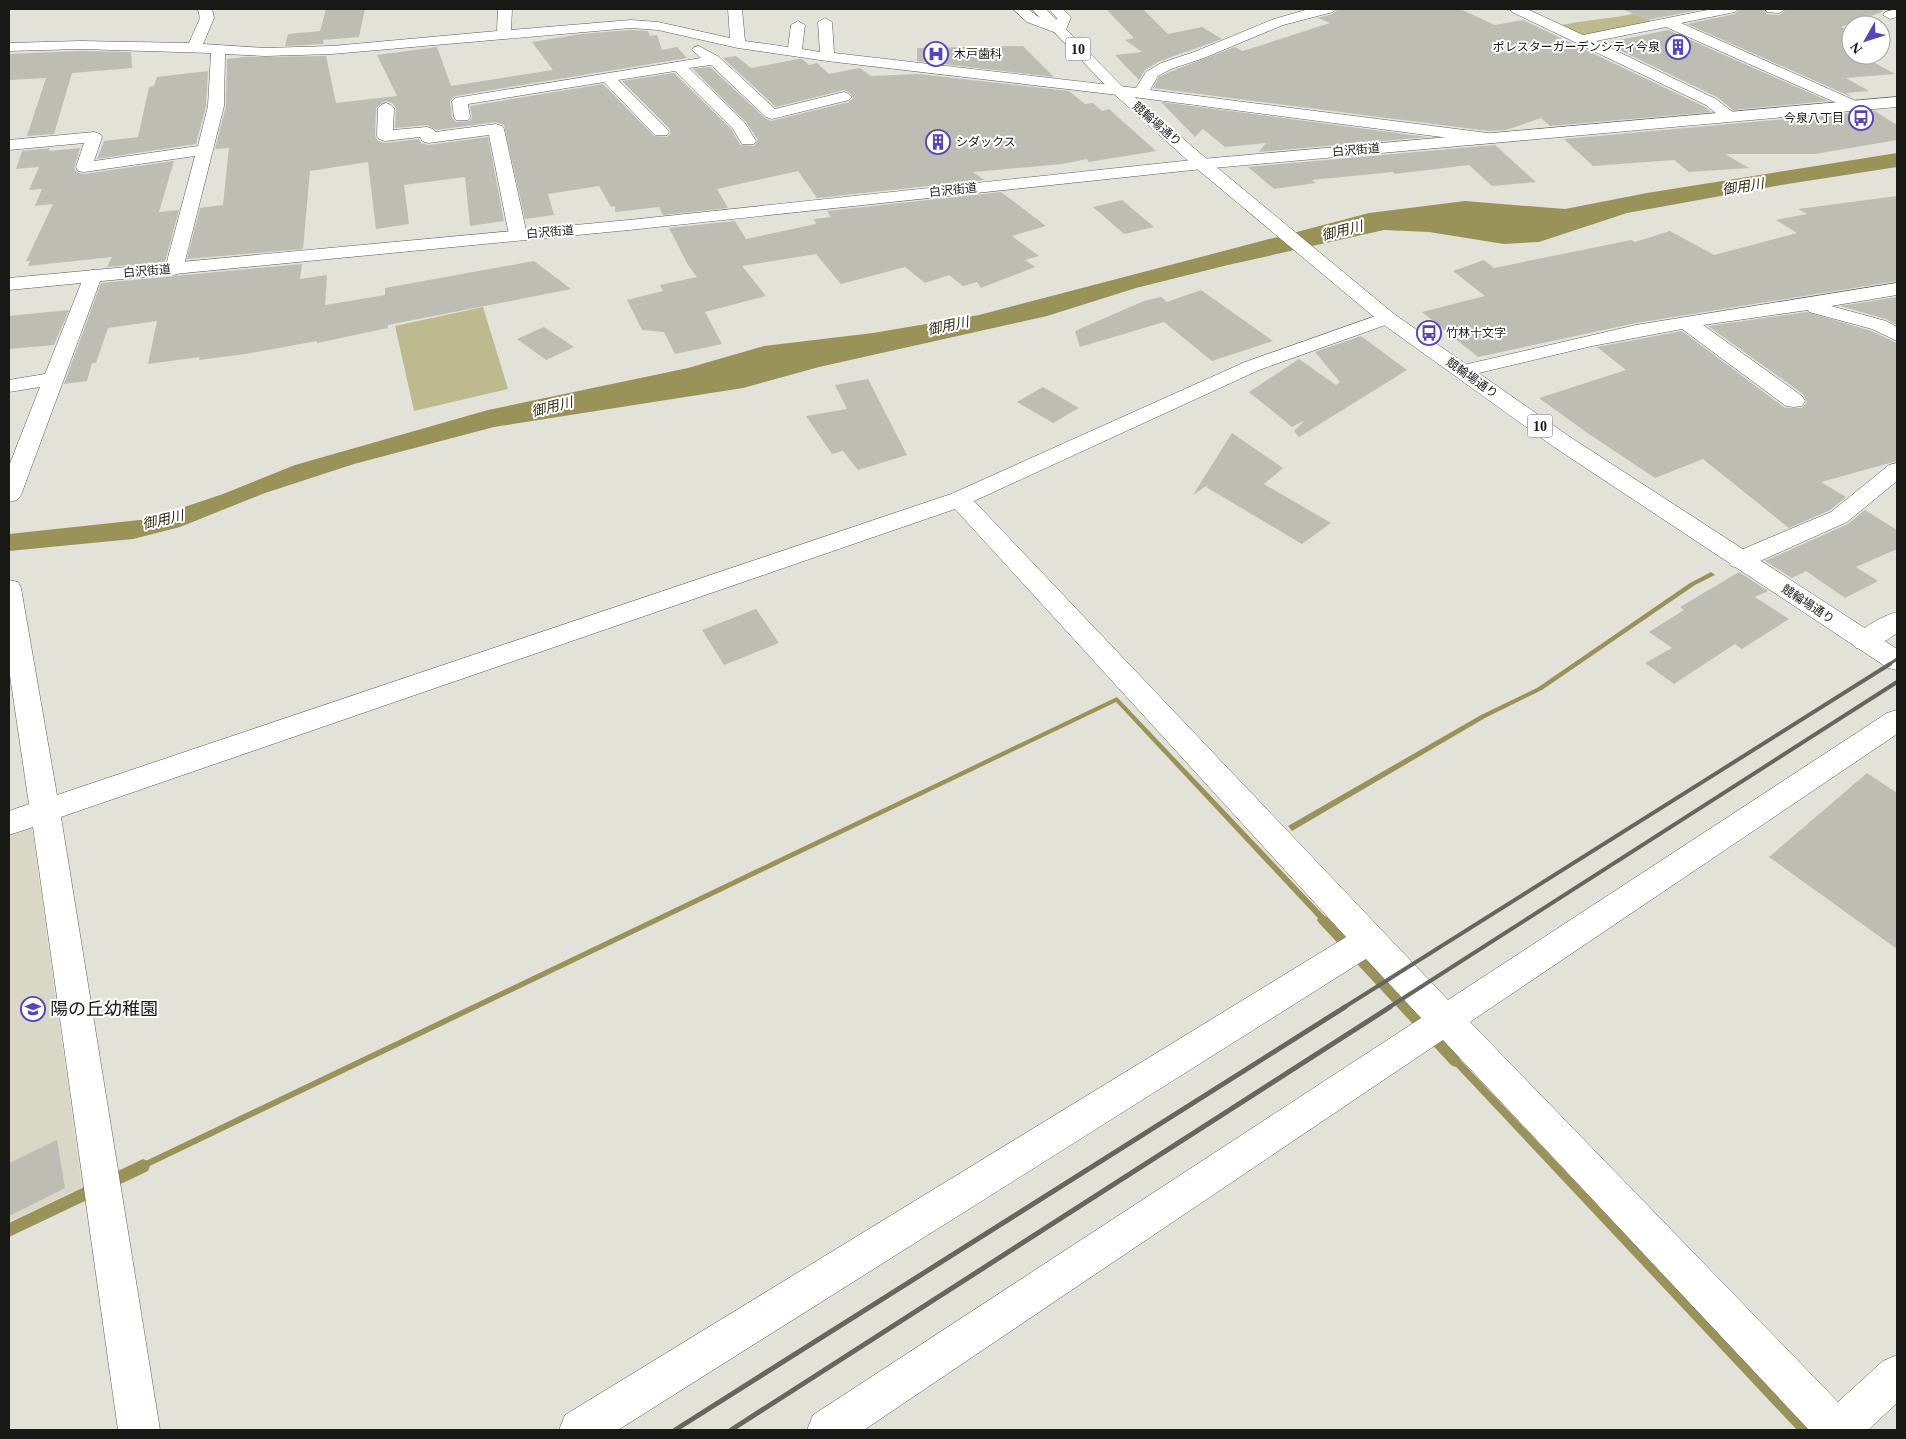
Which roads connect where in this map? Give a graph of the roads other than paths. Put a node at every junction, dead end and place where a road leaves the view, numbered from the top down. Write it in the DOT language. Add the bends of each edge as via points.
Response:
graph roads {
  1 [pos="205,9"];
  2 [pos="505,9"];
  3 [pos="648,9"];
  4 [pos="735,9"];
  5 [pos="1020,9"];
  6 [pos="1038,9"];
  7 [pos="1056,9"];
  8 [pos="1328,9"];
  9 [pos="1517,9"];
  10 [pos="1729,9"];
  11 [pos="1772,9"];
  12 [pos="1779,9"];
  13 [pos="825,22"];
  14 [pos="1669,23"];
  15 [pos="798,25"];
  16 [pos="658,26"];
  17 [pos="1059,30"];
  18 [pos="688,32"];
  19 [pos="504,35"];
  20 [pos="1582,40"];
  21 [pos="738,44"];
  22 [pos="9,47"];
  23 [pos="194,48"];
  24 [pos="218,50"];
  25 [pos="794,52"];
  26 [pos="827,57"];
  27 [pos="714,60"];
  28 [pos="678,66"];
  29 [pos="606,78"];
  30 [pos="1118,90"];
  31 [pos="1141,93"];
  32 [pos="844,97"];
  33 [pos="1897,102"];
  34 [pos="1854,106"];
  35 [pos="386,108"];
  36 [pos="462,117"];
  37 [pos="1731,117"];
  38 [pos="661,132"];
  39 [pos="1488,138"];
  40 [pos="748,141"];
  41 [pos="9,145"];
  42 [pos="205,150"];
  43 [pos="1202,164"];
  44 [pos="518,236"];
  45 [pos="174,268"];
  46 [pos="93,276"];
  47 [pos="9,284"];
  48 [pos="1897,289"];
  49 [pos="1805,305"];
  50 [pos="1387,318"];
  51 [pos="1686,322"];
  52 [pos="1897,335"];
  53 [pos="1462,371"];
  54 [pos="53,380"];
  55 [pos="9,386"];
  56 [pos="1794,402"];
  57 [pos="1897,470"];
  58 [pos="9,495"];
  59 [pos="959,499"];
  60 [pos="1740,560"];
  61 [pos="9,588"];
  62 [pos="1897,621"];
  63 [pos="1865,641"];
  64 [pos="1897,661"];
  65 [pos="1897,720"];
  66 [pos="46,811"];
  67 [pos="9,823"];
  68 [pos="1369,940"];
  69 [pos="1446,1020"];
  70 [pos="1897,1375"];
  71 [pos="139,1430"];
  72 [pos="580,1430"];
  73 [pos="828,1430"];
  74 [pos="1838,1430"];
  1 -- 23 [label="street" via="207,18"];
  2 -- 19 [label="street"];
  3 -- 16 [label="street"];
  4 -- 21 [label="street"];
  5 -- 17 [label="street" via="1032,19"];
  6 -- 17 [label="street, 競輪場通り / 10"];
  7 -- 17 [label="street" via="1064,17"];
  8 -- 31 [label="street" via="1309,12 1230,40 1198,56 1155,71"];
  9 -- 20 [label="street"];
  10 -- 14 [label="street"];
  11 -- 12 [label="street"];
  13 -- 26 [label="street"];
  14 -- 20 [label="street"];
  14 -- 34 [label="street"];
  15 -- 25 [label="street"];
  16 -- 18 [label="street"];
  16 -- 19 [label="street" via="631,24"];
  17 -- 30 [label="street, 競輪場通り / 10"];
  18 -- 21 [label="street"];
  18 -- 27 [label="street" via="688,42"];
  19 -- 24 [label="street" via="332,50"];
  20 -- 37 [label="street" via="1711,102"];
  21 -- 25 [label="street"];
  22 -- 23 [label="street"];
  23 -- 24 [label="street"];
  24 -- 42 [label="street" via="216,106"];
  25 -- 26 [label="street"];
  26 -- 30 [label="street"];
  27 -- 28 [label="street"];
  27 -- 32 [label="street" via="772,114"];
  28 -- 29 [label="street"];
  28 -- 40 [label="street" via="739,126"];
  29 -- 36 [label="street" via="460,100"];
  29 -- 38 [label="street"];
  30 -- 31 [label="street"];
  30 -- 43 [label="street, 競輪場通り / 10"];
  31 -- 39 [label="street"];
  33 -- 34 [label="street, 白沢街道"];
  34 -- 37 [label="street, 白沢街道"];
  35 -- 44 [label="street" via="385,136 427,132 428,138 496,129"];
  37 -- 39 [label="street, 白沢街道"];
  39 -- 43 [label="street, 白沢街道"];
  41 -- 42 [label="street" via="94,137 84,167"];
  42 -- 45 [label="street"];
  43 -- 44 [label="street, 白沢街道"];
  43 -- 50 [label="street, 競輪場通り / 10"];
  44 -- 45 [label="street, 白沢街道"];
  45 -- 46 [label="street, 白沢街道"];
  46 -- 47 [label="street, 白沢街道"];
  46 -- 54 [label="street"];
  48 -- 49 [label="street"];
  49 -- 51 [label="street"];
  49 -- 52 [label="street" via="1879,325"];
  50 -- 53 [label="street, 競輪場通り / 10"];
  50 -- 59 [label="street" via="1252,366"];
  51 -- 53 [label="street"];
  51 -- 56 [label="street"];
  53 -- 60 [label="street, 競輪場通り / 10"];
  54 -- 55 [label="street"];
  54 -- 58 [label="street"];
  57 -- 60 [label="street" via="1840,517"];
  59 -- 66 [label="street"];
  59 -- 68 [label="street"];
  60 -- 63 [label="street, 競輪場通り / 10"];
  61 -- 66 [label="street"];
  62 -- 63 [label="street"];
  63 -- 64 [label="street, 競輪場通り / 10"];
  65 -- 69 [label="street"];
  66 -- 67 [label="street"];
  66 -- 71 [label="street"];
  68 -- 69 [label="street"];
  68 -- 72 [label="street"];
  69 -- 73 [label="street"];
  69 -- 74 [label="street"];
  70 -- 74 [label="street"];
}
